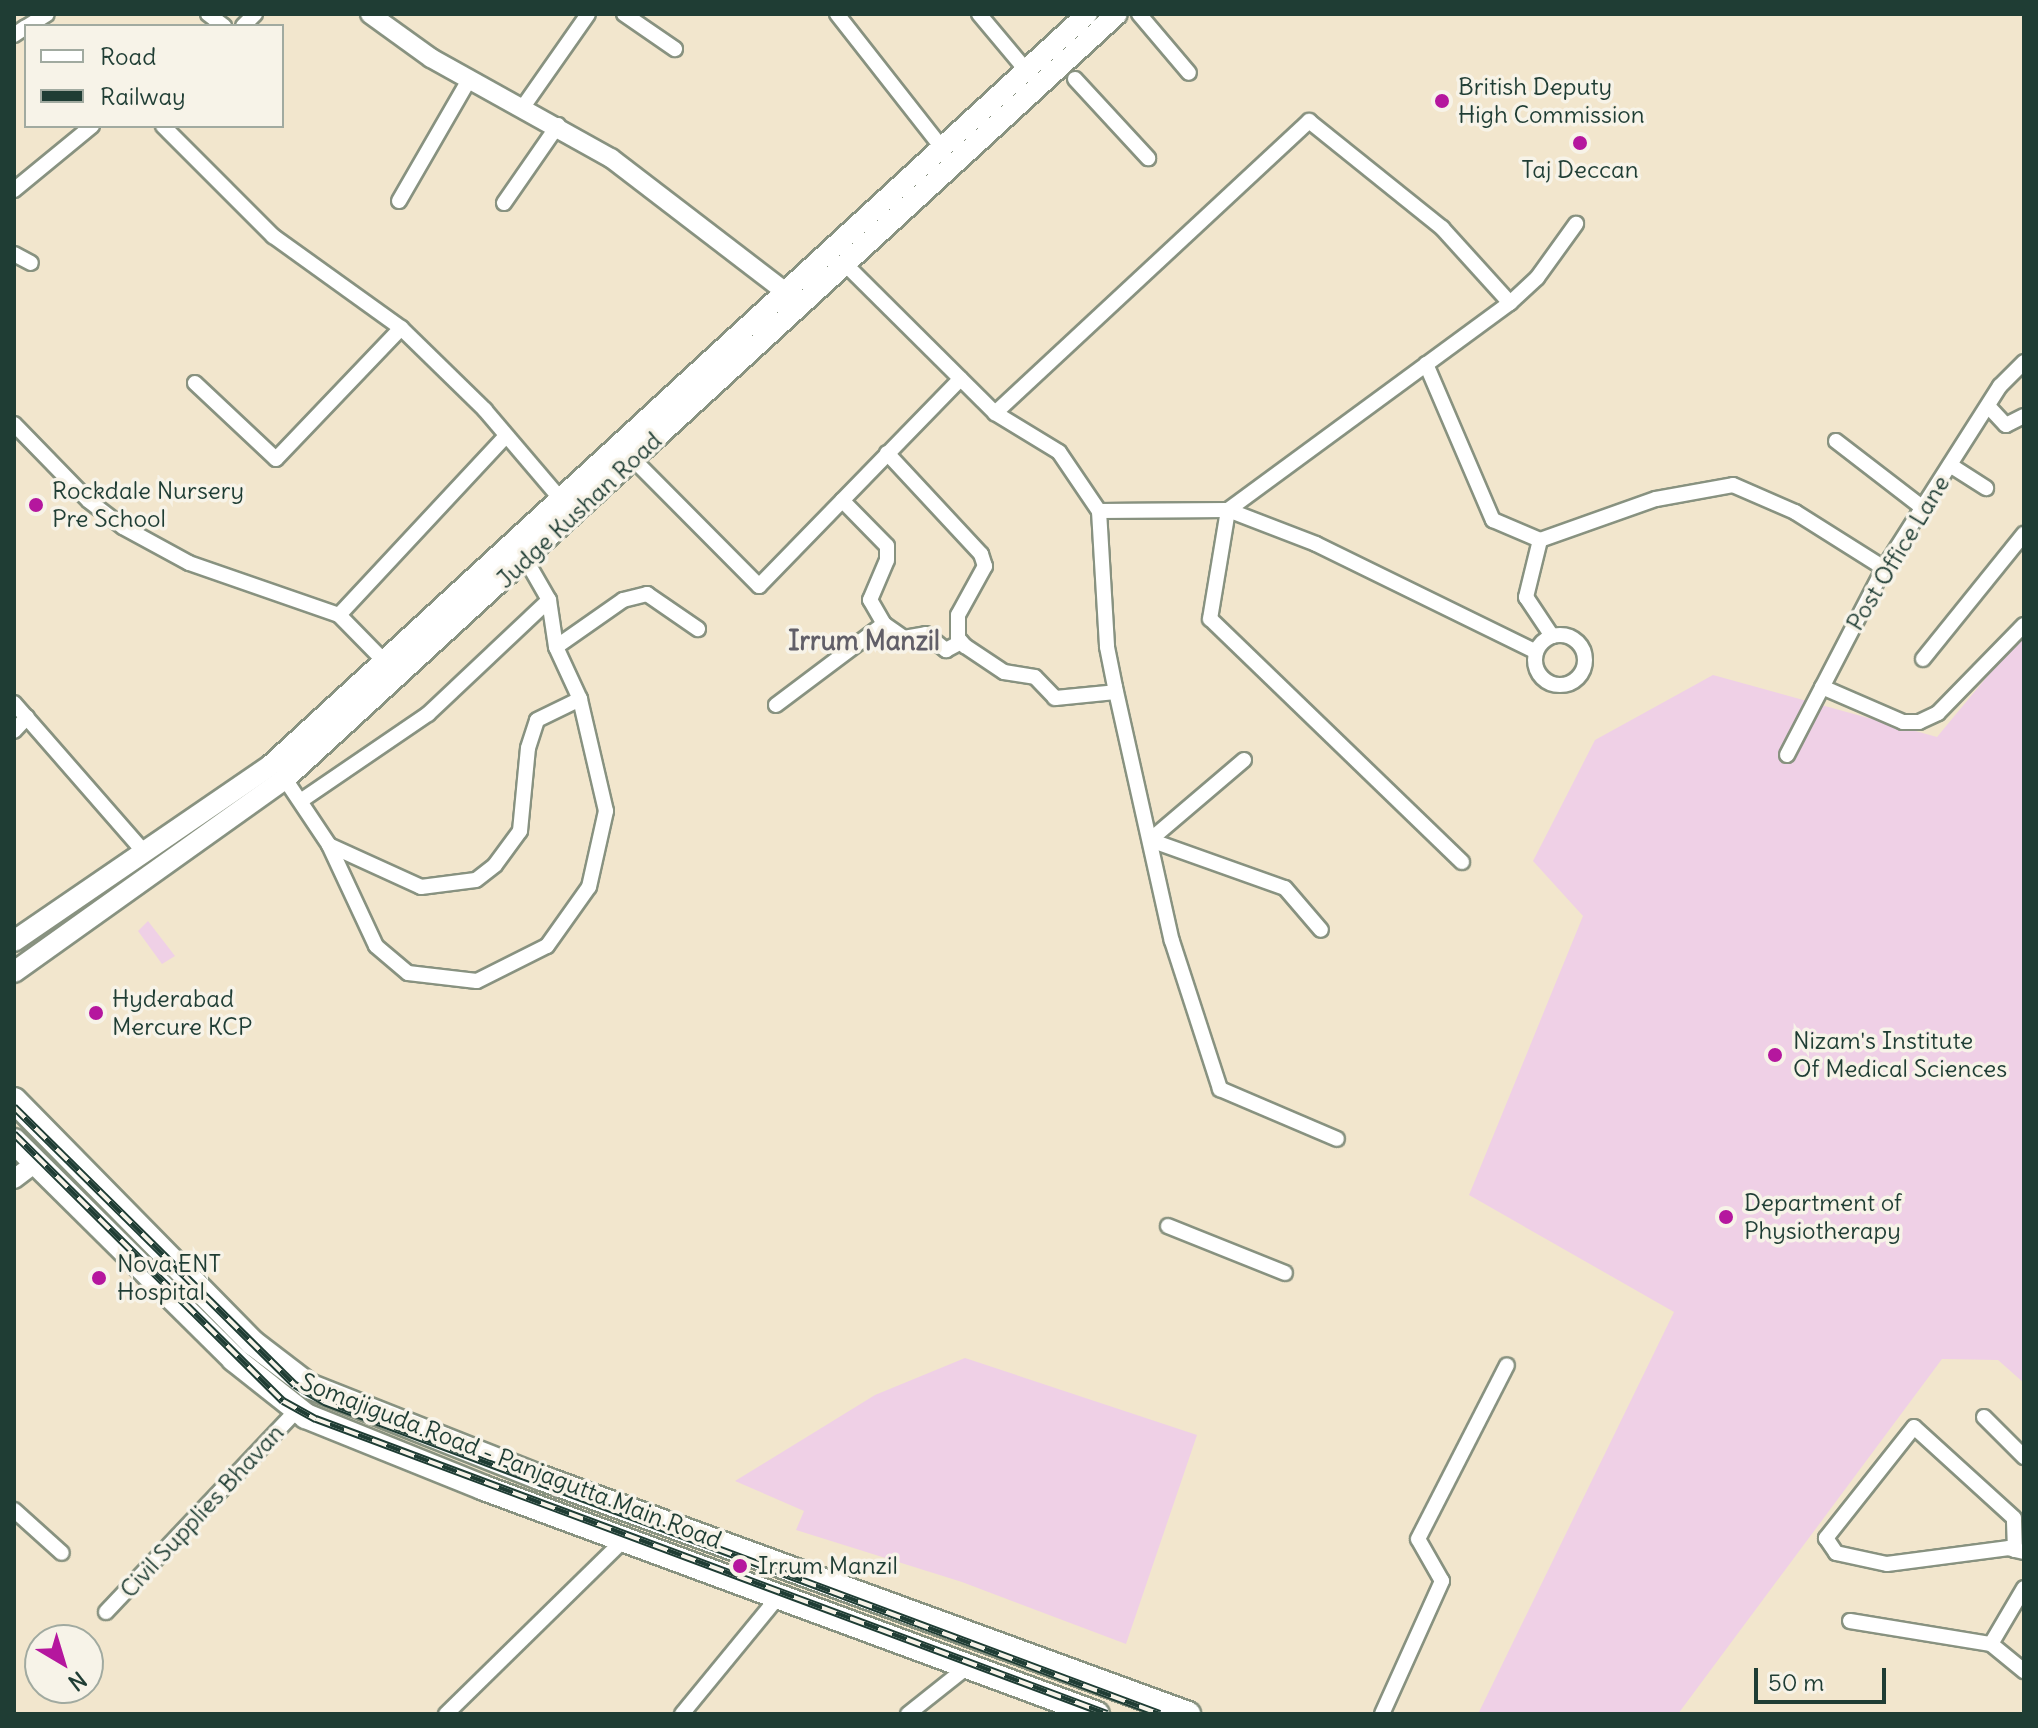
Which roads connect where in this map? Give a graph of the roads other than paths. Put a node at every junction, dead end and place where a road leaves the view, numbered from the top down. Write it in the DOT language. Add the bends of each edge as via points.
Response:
graph roads {
  1 [pos="370,14"];
  2 [pos="588,14"];
  3 [pos="624,14"];
  4 [pos="837,14"];
  5 [pos="979,14"];
  6 [pos="1117,14"];
  7 [pos="1139,14"];
  8 [pos="1082,16"];
  9 [pos="1095,35"];
  10 [pos="675,49"];
  11 [pos="1026,70"];
  12 [pos="1189,73"];
  13 [pos="1075,79"];
  14 [pos="469,80"];
  15 [pos="523,107"];
  16 [pos="558,125"];
  17 [pos="90,128"];
  18 [pos="169,128"];
  19 [pos="942,148"];
  20 [pos="1148,158"];
  21 [pos="14,190"];
  22 [pos="399,201"];
  23 [pos="504,203"];
  24 [pos="1576,224"];
  25 [pos="14,254"];
  26 [pos="31,263"];
  27 [pos="846,265"];
  28 [pos="783,290"];
  29 [pos="1510,303"];
  30 [pos="401,328"];
  31 [pos="2024,362"];
  32 [pos="1426,364"];
  33 [pos="960,379"];
  34 [pos="195,383"];
  35 [pos="1988,406"];
  36 [pos="995,413"];
  37 [pos="2024,416"];
  38 [pos="14,424"];
  39 [pos="505,437"];
  40 [pos="1836,441"];
  41 [pos="887,453"];
  42 [pos="633,459"];
  43 [pos="1950,465"];
  44 [pos="1986,488"];
  45 [pos="560,498"];
  46 [pos="842,500"];
  47 [pos="1923,508"];
  48 [pos="1228,510"];
  49 [pos="1099,511"];
  50 [pos="2024,534"];
  51 [pos="1540,540"];
  52 [pos="526,560"];
  53 [pos="1884,568"];
  54 [pos="549,600"];
  55 [pos="339,615"];
  56 [pos="884,624"];
  57 [pos="2024,625"];
  58 [pos="698,629"];
  59 [pos="1552,636"];
  60 [pos="961,642"];
  61 [pos="556,647"];
  62 [pos="1536,652"];
  63 [pos="1923,659"];
  64 [pos="386,663"];
  65 [pos="1822,687"];
  66 [pos="1116,692"];
  67 [pos="580,699"];
  68 [pos="14,703"];
  69 [pos="776,705"];
  70 [pos="27,717"];
  71 [pos="14,731"];
  72 [pos="1787,755"];
  73 [pos="1244,760"];
  74 [pos="285,779"];
  75 [pos="302,800"];
  76 [pos="1150,840"];
  77 [pos="329,845"];
  78 [pos="144,852"];
  79 [pos="1462,862"];
  80 [pos="1321,930"];
  81 [pos="14,941"];
  82 [pos="14,972"];
  83 [pos="14,1100"];
  84 [pos="1337,1139"];
  85 [pos="14,1141"];
  86 [pos="35,1163"];
  87 [pos="14,1179"];
  88 [pos="1168,1226"];
  89 [pos="1285,1273"];
  90 [pos="1507,1365"];
  91 [pos="297,1410"];
  92 [pos="1984,1417"];
  93 [pos="418,1429"];
  94 [pos="402,1457"];
  95 [pos="2024,1457"];
  96 [pos="14,1510"];
  97 [pos="625,1539"];
  98 [pos="2019,1551"];
  99 [pos="62,1553"];
  100 [pos="2024,1588"];
  101 [pos="778,1597"];
  102 [pos="106,1612"];
  103 [pos="1850,1621"];
  104 [pos="1991,1644"];
  105 [pos="967,1667"];
  106 [pos="2024,1671"];
  107 [pos="446,1714"];
  108 [pos="682,1714"];
  109 [pos="908,1714"];
  110 [pos="1097,1714"];
  111 [pos="1188,1714"];
  112 [pos="1382,1714"];
  1 -- 14 [label="street"];
  2 -- 15 [label="street"];
  3 -- 10 [label="street"];
  4 -- 19 [label="street"];
  5 -- 11 [label="street"];
  6 -- 9 [label="main road, Judge Kushan Road"];
  7 -- 12 [label="street"];
  8 -- 9 [label="street"];
  8 -- 11 [label="main road, Judge Kushan Road"];
  9 -- 27 [label="main road, Judge Kushan Road"];
  11 -- 19 [label="main road, Judge Kushan Road"];
  13 -- 20 [label="street"];
  14 -- 15 [label="street"];
  14 -- 22 [label="street"];
  15 -- 16 [label="street"];
  16 -- 23 [label="street"];
  16 -- 28 [label="street" via="611,158"];
  17 -- 21 [label="street"];
  18 -- 30 [label="street" via="273,236"];
  19 -- 28 [label="main road, Judge Kushan Road"];
  24 -- 29 [label="street" via="1537,278"];
  25 -- 26 [label="street"];
  27 -- 33 [label="street"];
  27 -- 42 [label="main road, Judge Kushan Road"];
  28 -- 45 [label="main road, Judge Kushan Road"];
  29 -- 32 [label="street"];
  29 -- 36 [label="street" via="1442,228 1309,121"];
  30 -- 34 [label="street" via="276,459"];
  30 -- 39 [label="street"];
  31 -- 35 [label="street, Post Office Lane"];
  32 -- 48 [label="street"];
  32 -- 51 [label="street" via="1493,520"];
  33 -- 36 [label="street"];
  33 -- 41 [label="street"];
  35 -- 37 [label="street" via="2006,425"];
  35 -- 43 [label="street, Post Office Lane"];
  36 -- 49 [label="street" via="1059,452"];
  38 -- 55 [label="street" via="89,501 123,527 189,563"];
  39 -- 45 [label="street"];
  39 -- 55 [label="street"];
  40 -- 47 [label="street"];
  41 -- 46 [label="street"];
  41 -- 60 [label="street" via="981,554 985,566 958,615"];
  42 -- 46 [label="street" via="759,586"];
  42 -- 52 [label="main road, Judge Kushan Road"];
  43 -- 44 [label="street"];
  43 -- 47 [label="street, Post Office Lane"];
  45 -- 64 [label="main road, Judge Kushan Road"];
  46 -- 56 [label="street" via="887,546 887,560 870,600"];
  47 -- 53 [label="street, Post Office Lane"];
  48 -- 49 [label="street"];
  48 -- 62 [label="street" via="1316,544"];
  48 -- 79 [label="street" via="1210,619"];
  49 -- 66 [label="street" via="1107,647"];
  50 -- 63 [label="street"];
  51 -- 53 [label="street" via="1656,499 1733,485 1795,512"];
  51 -- 59 [label="street" via="1526,597"];
  52 -- 54 [label="street"];
  52 -- 74 [label="main road, Judge Kushan Road"];
  53 -- 65 [label="street, Post Office Lane"];
  54 -- 61 [label="street"];
  54 -- 75 [label="street" via="428,714"];
  55 -- 64 [label="street"];
  56 -- 60 [label="street" via="904,638 926,634 946,650"];
  56 -- 69 [label="street"];
  57 -- 65 [label="street" via="1938,713 1919,722 1903,722"];
  58 -- 61 [label="street" via="647,594 623,600"];
  59 -- 62 [label="street"];
  59 -- 62 [label="street" via="1567,636 1580,645 1585,660 1579,675 1563,685 1550,683 1537,671"];
  60 -- 66 [label="street" via="1004,672 1035,677 1055,698"];
  61 -- 67 [label="street"];
  64 -- 78 [label="main road, Judge Kushan Road" via="271,765"];
  65 -- 72 [label="street, Post Office Lane"];
  66 -- 76 [label="street"];
  67 -- 77 [label="street" via="537,720 528,748 520,831 495,865 476,880 421,887"];
  67 -- 77 [label="street" via="606,811 589,887 547,946 477,981 408,973 376,946"];
  68 -- 70 [label="street"];
  70 -- 71 [label="street"];
  70 -- 78 [label="street"];
  73 -- 76 [label="street"];
  74 -- 75 [label="street"];
  74 -- 82 [label="main road, Judge Kushan Road"];
  75 -- 77 [label="street"];
  76 -- 80 [label="street" via="1285,888"];
  76 -- 84 [label="street" via="1172,941 1220,1089"];
  78 -- 81 [label="main road, Judge Kushan Road"];
  83 -- 93 [label="highway, Somajiguda Road - Panjagutta Main Road" via="284,1370 309,1386"];
  85 -- 86 [label="highway, Somajiguda Road - Panjagutta Main Road"];
  86 -- 87 [label="street"];
  86 -- 91 [label="highway, Somajiguda Road - Panjagutta Main Road" via="234,1359"];
  88 -- 89 [label="street"];
  90 -- 112 [label="street" via="1418,1539 1442,1581"];
  91 -- 94 [label="highway, Somajiguda Road - Panjagutta Main Road"];
  91 -- 102 [label="street, Civil Supplies Bhavan"];
  92 -- 95 [label="street"];
  93 -- 94 [label="highway"];
  93 -- 111 [label="highway, Somajiguda Road - Panjagutta Main Road"];
  94 -- 97 [label="highway, Somajiguda Road - Panjagutta Main Road"];
  96 -- 99 [label="street"];
  97 -- 101 [label="highway, Somajiguda Road - Panjagutta Main Road"];
  97 -- 107 [label="street"];
  98 -- 98 [label="street" via="2014,1518 1914,1427 1826,1538 1836,1553 1887,1564"];
  100 -- 104 [label="street"];
  101 -- 105 [label="highway, Somajiguda Road - Panjagutta Main Road"];
  101 -- 108 [label="street"];
  103 -- 104 [label="street"];
  104 -- 106 [label="street"];
  105 -- 109 [label="street"];
  105 -- 110 [label="highway, Somajiguda Road - Panjagutta Main Road"];
}
